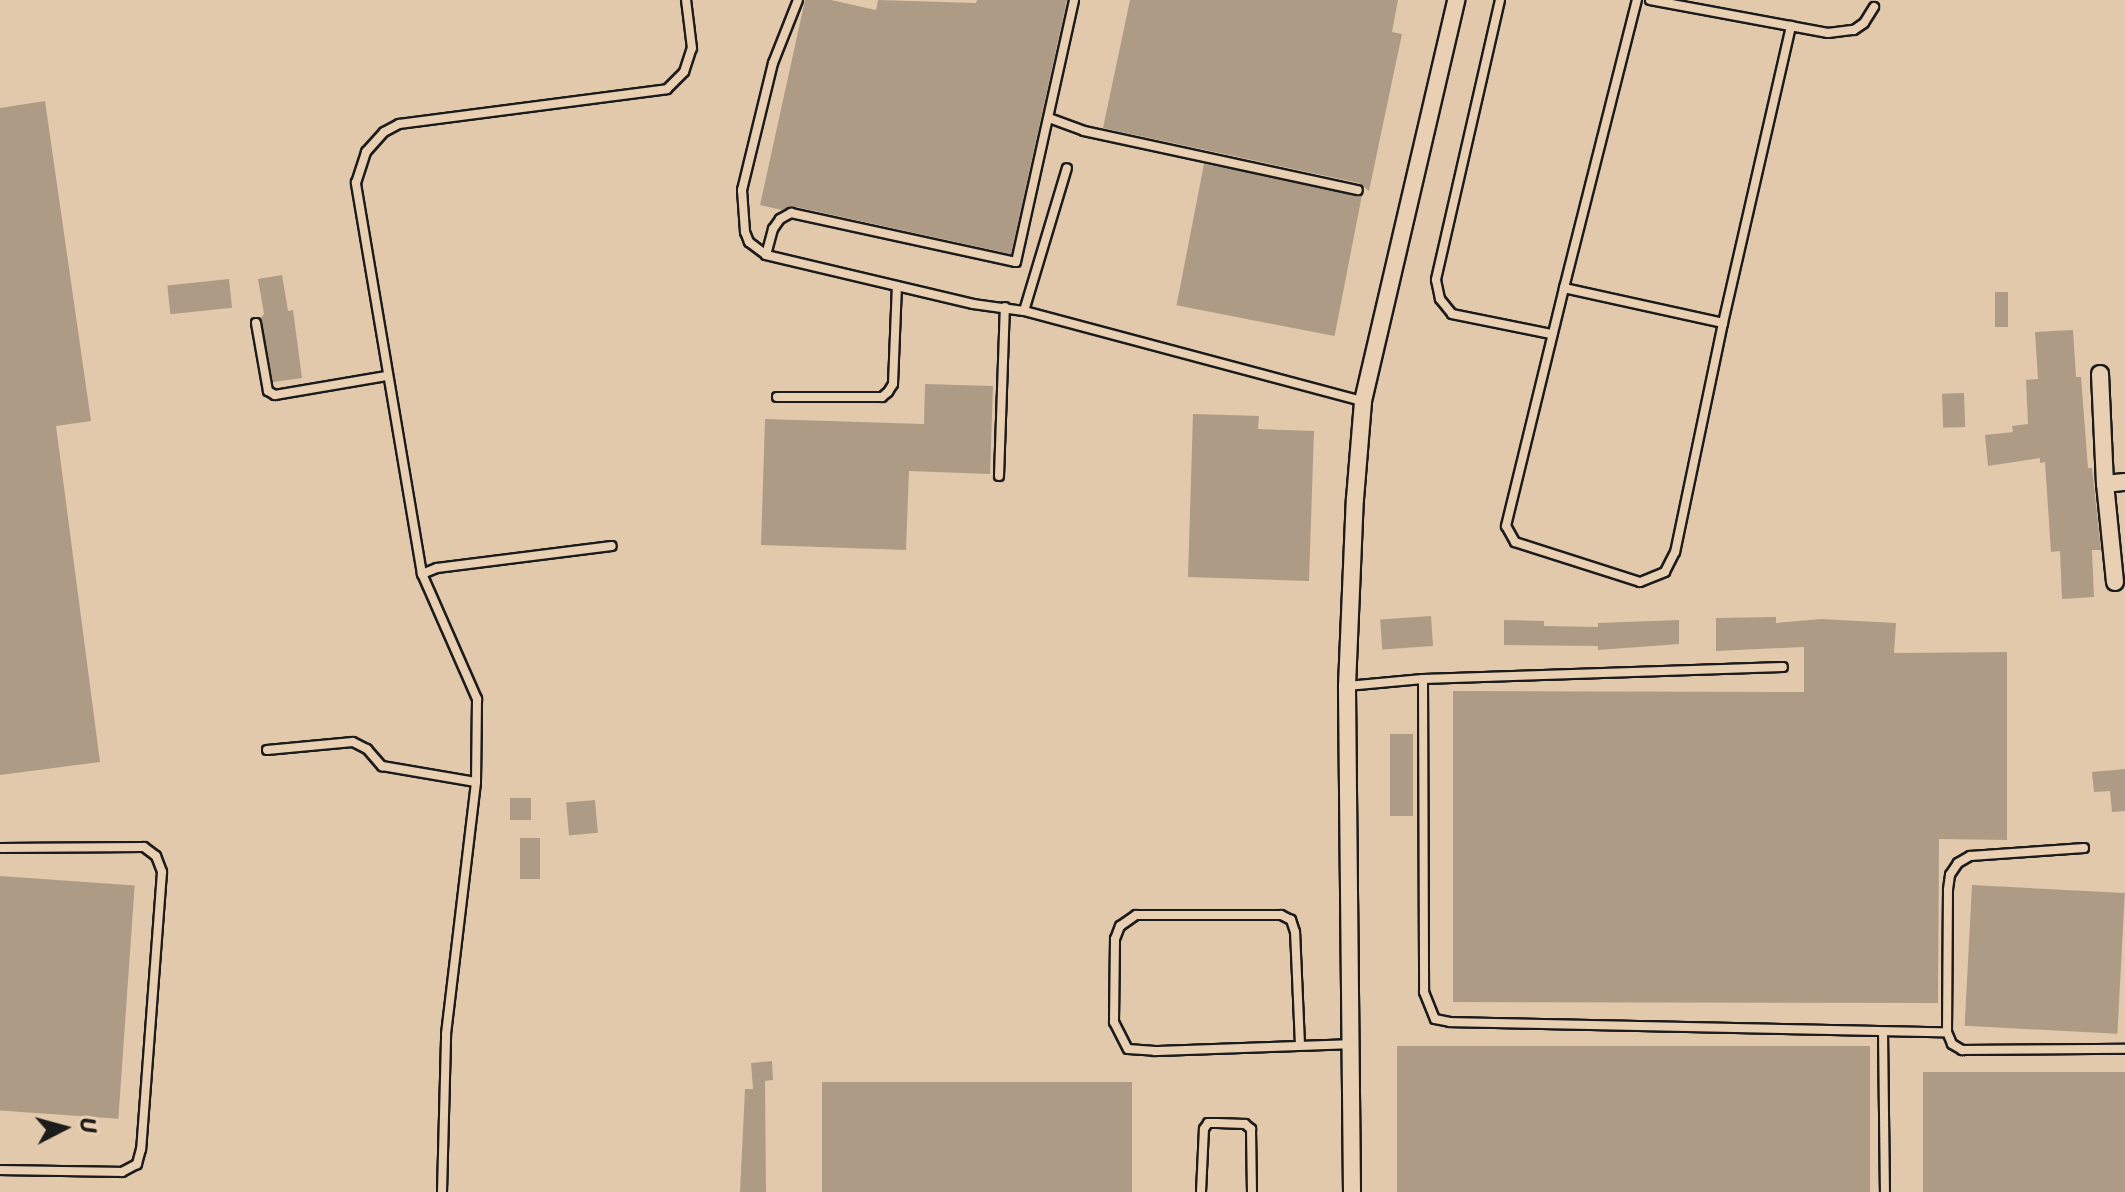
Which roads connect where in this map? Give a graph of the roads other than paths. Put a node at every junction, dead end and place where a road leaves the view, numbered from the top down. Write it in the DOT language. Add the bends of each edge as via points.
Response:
graph roads {
  1 [pos="686,0"];
  2 [pos="798,0"];
  3 [pos="1074,0"];
  4 [pos="1456,0"];
  5 [pos="1500,0"];
  6 [pos="1637,0"];
  7 [pos="1650,0"];
  8 [pos="1874,7"];
  9 [pos="1791,26"];
  10 [pos="1049,118"];
  11 [pos="1067,168"];
  12 [pos="1358,190"];
  13 [pos="766,255"];
  14 [pos="897,286"];
  15 [pos="1564,288"];
  16 [pos="1005,307"];
  17 [pos="1024,311"];
  18 [pos="256,323"];
  19 [pos="1723,323"];
  20 [pos="1551,334"];
  21 [pos="2100,374"];
  22 [pos="386,376"];
  23 [pos="777,397"];
  24 [pos="1363,401"];
  25 [pos="999,476"];
  26 [pos="2125,482"];
  27 [pos="2105,484"];
  28 [pos="612,546"];
  29 [pos="2119,561"];
  30 [pos="422,574"];
  31 [pos="2115,582"];
  32 [pos="1783,667"];
  33 [pos="1423,679"];
  34 [pos="1347,686"];
  35 [pos="267,750"];
  36 [pos="476,782"];
  37 [pos="0,848"];
  38 [pos="2084,848"];
  39 [pos="1883,1032"];
  40 [pos="1947,1032"];
  41 [pos="1351,1044"];
  42 [pos="1300,1045"];
  43 [pos="2125,1049"];
  44 [pos="0,1170"];
  45 [pos="442,1192"];
  46 [pos="1201,1192"];
  47 [pos="1252,1192"];
  48 [pos="1352,1192"];
  49 [pos="1885,1192"];
  1 -- 22 [label="lane" via="692,48 684,72 667,89 399,124 366,152 356,183"];
  2 -- 13 [label="lane" via="773,63 742,190 745,232"];
  3 -- 10 [label="lane"];
  4 -- 24 [label="street"];
  5 -- 20 [label="lane" via="1436,280 1440,299 1452,314"];
  6 -- 15 [label="lane"];
  7 -- 9 [label="lane"];
  8 -- 9 [label="lane" via="1854,30 1828,33"];
  9 -- 19 [label="lane"];
  10 -- 12 [label="lane" via="1084,131"];
  10 -- 13 [label="lane" via="1015,263 791,213 773,229"];
  11 -- 17 [label="lane"];
  13 -- 14 [label="lane"];
  14 -- 16 [label="lane"];
  14 -- 23 [label="lane" via="893,384 888,392 882,397"];
  15 -- 19 [label="lane"];
  15 -- 20 [label="lane"];
  16 -- 17 [label="lane"];
  16 -- 25 [label="lane"];
  17 -- 24 [label="lane"];
  18 -- 22 [label="lane" via="268,391 275,395"];
  19 -- 20 [label="lane" via="1675,552 1665,572 1640,582 1515,542 1508,534"];
  21 -- 27 [label="street"];
  22 -- 30 [label="lane"];
  24 -- 34 [label="street"];
  26 -- 27 [label="street"];
  27 -- 29 [label="street"];
  28 -- 30 [label="lane"];
  29 -- 31 [label="street"];
  30 -- 36 [label="lane" via="477,699"];
  32 -- 33 [label="lane"];
  33 -- 34 [label="lane"];
  33 -- 39 [label="lane" via="1424,992 1435,1019"];
  34 -- 41 [label="street"];
  35 -- 36 [label="lane" via="353,742 382,766"];
  36 -- 45 [label="lane" via="446,1034"];
  37 -- 44 [label="lane" via="144,847 156,856 162,872 137,1164 122,1172"];
  38 -- 40 [label="lane" via="1970,856 1958,863 1948,890"];
  39 -- 40 [label="lane"];
  39 -- 49 [label="lane"];
  40 -- 43 [label="lane" via="1962,1050"];
  41 -- 42 [label="lane"];
  41 -- 48 [label="street"];
  42 -- 42 [label="lane" via="1128,1049 1114,1022 1115,939 1120,926 1136,915 1281,915 1291,920"];
  46 -- 47 [label="lane" via="1208,1123 1245,1124 1251,1129"];
}
